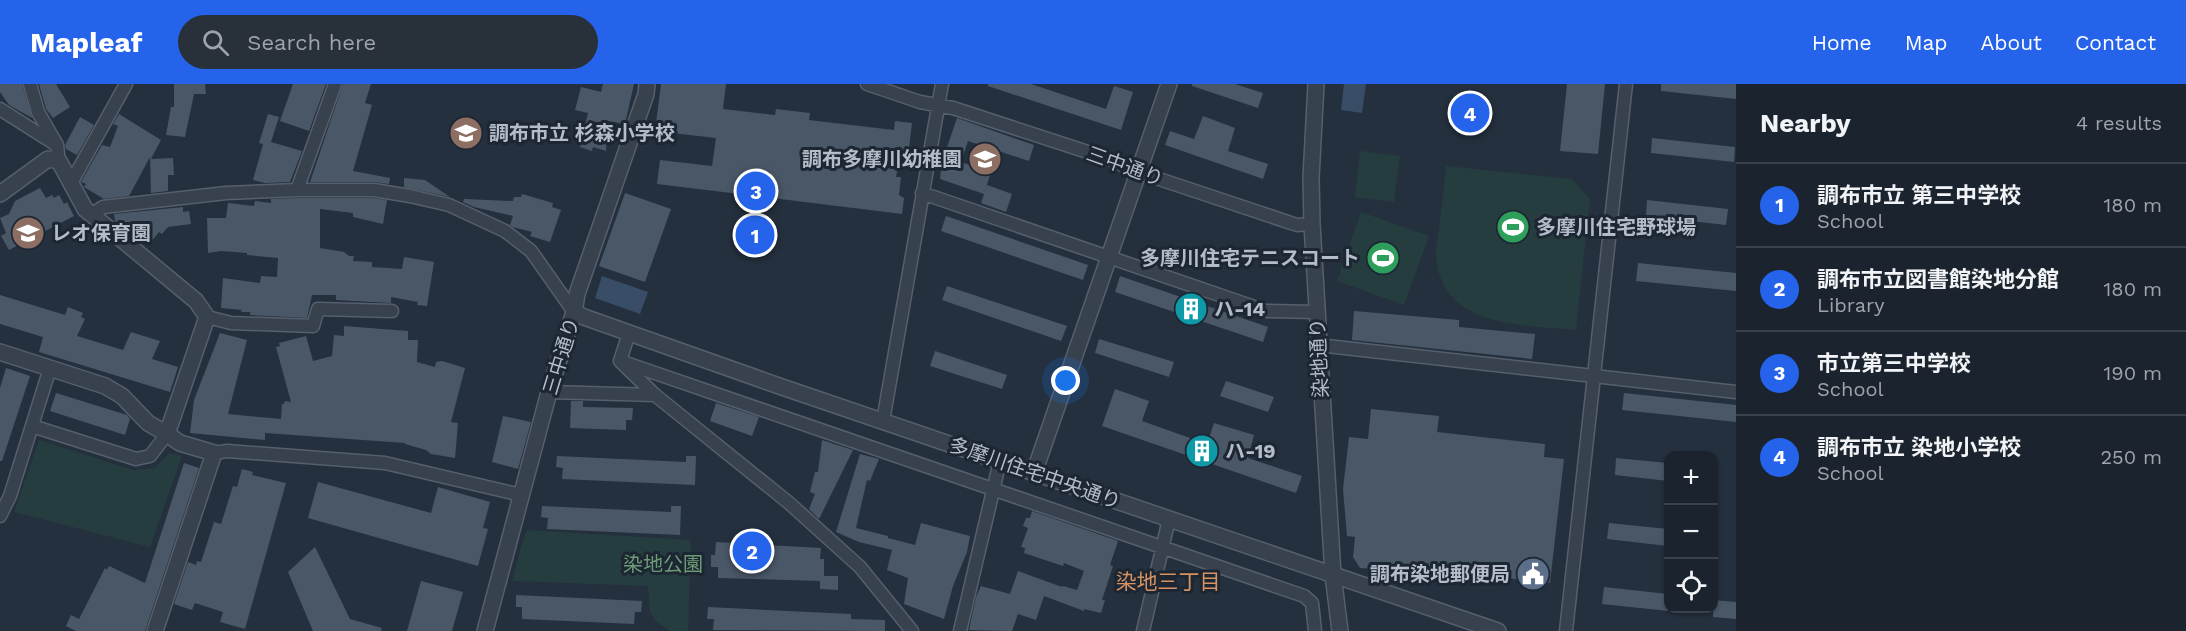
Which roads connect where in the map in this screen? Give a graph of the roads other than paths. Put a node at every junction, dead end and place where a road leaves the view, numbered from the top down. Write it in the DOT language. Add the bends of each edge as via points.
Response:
graph roads {
  1 [pos="30,84"];
  2 [pos="126,84"];
  3 [pos="335,84"];
  4 [pos="647,84"];
  5 [pos="867,84"];
  6 [pos="942,84"];
  7 [pos="1169,84"];
  8 [pos="1316,84"];
  9 [pos="1626,84"];
  10 [pos="938,106"];
  11 [pos="0,109"];
  12 [pos="55,152"];
  13 [pos="1138,171"];
  14 [pos="71,183"];
  15 [pos="297,190"];
  16 [pos="922,193"];
  17 [pos="0,194"];
  18 [pos="91,215"];
  19 [pos="1312,224"];
  20 [pos="1109,258"];
  21 [pos="392,311"];
  22 [pos="574,312"];
  23 [pos="1316,312"];
  24 [pos="207,317"];
  25 [pos="629,333"];
  26 [pos="1318,345"];
  27 [pos="0,352"];
  28 [pos="620,361"];
  29 [pos="51,368"];
  30 [pos="1594,376"];
  31 [pos="549,392"];
  32 [pos="1736,392"];
  33 [pos="655,395"];
  34 [pos="883,421"];
  35 [pos="32,426"];
  36 [pos="167,434"];
  37 [pos="214,453"];
  38 [pos="1000,461"];
  39 [pos="1035,473"];
  40 [pos="993,490"];
  41 [pos="521,495"];
  42 [pos="0,516"];
  43 [pos="1169,519"];
  44 [pos="1162,548"];
  45 [pos="1333,575"];
  46 [pos="155,631"];
  47 [pos="485,631"];
  48 [pos="912,631"];
  49 [pos="960,631"];
  50 [pos="1143,631"];
  51 [pos="1316,631"];
  52 [pos="1340,631"];
  53 [pos="1498,631"];
  54 [pos="1566,631"];
  1 -- 12 [label="street"];
  2 -- 14 [label="street"];
  3 -- 15 [label="street"];
  4 -- 22 [label="street, 三中通り"];
  5 -- 10 [label="street, 三中通り"];
  6 -- 10 [label="street"];
  7 -- 13 [label="street"];
  8 -- 19 [label="street, 染地通り"];
  9 -- 30 [label="street"];
  10 -- 13 [label="street, 三中通り"];
  10 -- 16 [label="street"];
  11 -- 12 [label="street"];
  12 -- 14 [label="street"];
  12 -- 17 [label="street"];
  13 -- 19 [label="street, 三中通り" via="1297,225"];
  13 -- 20 [label="street"];
  14 -- 18 [label="street"];
  15 -- 18 [label="street" via="226,193 104,207"];
  15 -- 22 [label="street" via="374,190 449,205 505,231 531,251"];
  16 -- 20 [label="street"];
  16 -- 34 [label="street"];
  18 -- 24 [label="street" via="196,301"];
  19 -- 23 [label="street, 染地通り"];
  20 -- 23 [label="street" via="1266,311"];
  20 -- 39 [label="street"];
  21 -- 24 [label="street" via="318,309 313,326 231,323"];
  22 -- 25 [label="street, 多摩川住宅中央通り"];
  22 -- 31 [label="street, 三中通り"];
  23 -- 26 [label="street, 染地通り"];
  24 -- 36 [label="street"];
  25 -- 28 [label="street"];
  25 -- 34 [label="street, 多摩川住宅中央通り"];
  26 -- 30 [label="street"];
  26 -- 45 [label="street, 染地通り"];
  27 -- 29 [label="street"];
  28 -- 33 [label="street"];
  28 -- 40 [label="street"];
  29 -- 35 [label="street"];
  29 -- 36 [label="street" via="105,386"];
  30 -- 32 [label="street"];
  30 -- 54 [label="street"];
  31 -- 33 [label="street"];
  31 -- 41 [label="street, 三中通り"];
  33 -- 48 [label="street" via="861,567"];
  34 -- 38 [label="street, 多摩川住宅中央通り"];
  35 -- 36 [label="street" via="136,459 150,456"];
  35 -- 42 [label="street"];
  36 -- 37 [label="street" via="180,444"];
  37 -- 41 [label="street" via="386,463"];
  37 -- 46 [label="street"];
  38 -- 39 [label="street, 多摩川住宅中央通り"];
  38 -- 40 [label="street"];
  39 -- 43 [label="street, 多摩川住宅中央通り"];
  40 -- 44 [label="street"];
  40 -- 49 [label="street"];
  41 -- 47 [label="street, 三中通り"];
  43 -- 44 [label="street"];
  43 -- 45 [label="street, 多摩川住宅中央通り"];
  44 -- 50 [label="street"];
  44 -- 51 [label="street" via="1309,598"];
  45 -- 52 [label="street, 染地通り"];
  45 -- 53 [label="street, 多摩川住宅中央通り"];
}
